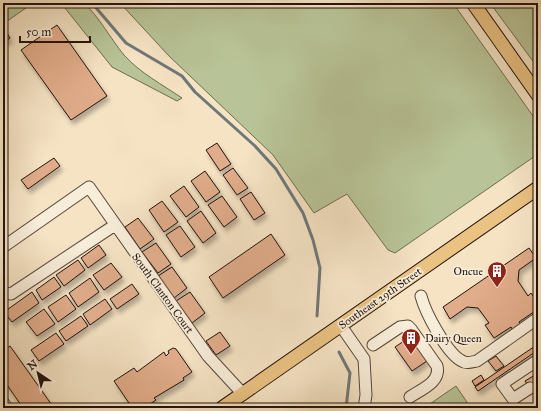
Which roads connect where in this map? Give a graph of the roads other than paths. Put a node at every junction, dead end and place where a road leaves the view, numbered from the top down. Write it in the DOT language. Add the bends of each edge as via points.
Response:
graph roads {
  1 [pos="473,3"];
  2 [pos="538,95"];
  3 [pos="538,188"];
  4 [pos="115,225"];
  5 [pos="3,247"];
  6 [pos="3,293"];
  7 [pos="420,296"];
  8 [pos="538,318"];
  9 [pos="341,326"];
  10 [pos="373,345"];
  11 [pos="538,360"];
  12 [pos="530,388"];
  13 [pos="242,394"];
  14 [pos="410,397"];
  15 [pos="3,402"];
  16 [pos="7,408"];
  17 [pos="222,408"];
  18 [pos="364,408"];
  1 -- 2 [label="main road"];
  3 -- 9 [label="main road, Southeast 29th Street"];
  4 -- 5 [label="street, South Clanton Court" via="88,187"];
  4 -- 6 [label="street" via="11,294"];
  4 -- 13 [label="street, South Clanton Court" via="208,356"];
  7 -- 8 [label="street" via="425,312 441,336 457,358 465,362 477,361"];
  9 -- 13 [label="main road, Southeast 29th Street"];
  9 -- 18 [label="street" via="364,359"];
  10 -- 14 [label="street" via="400,327 411,328 438,371 432,383"];
  11 -- 12 [label="street" via="502,384 513,399"];
  13 -- 17 [label="main road, Southeast 29th Street"];
  15 -- 16 [label="street"];
}
